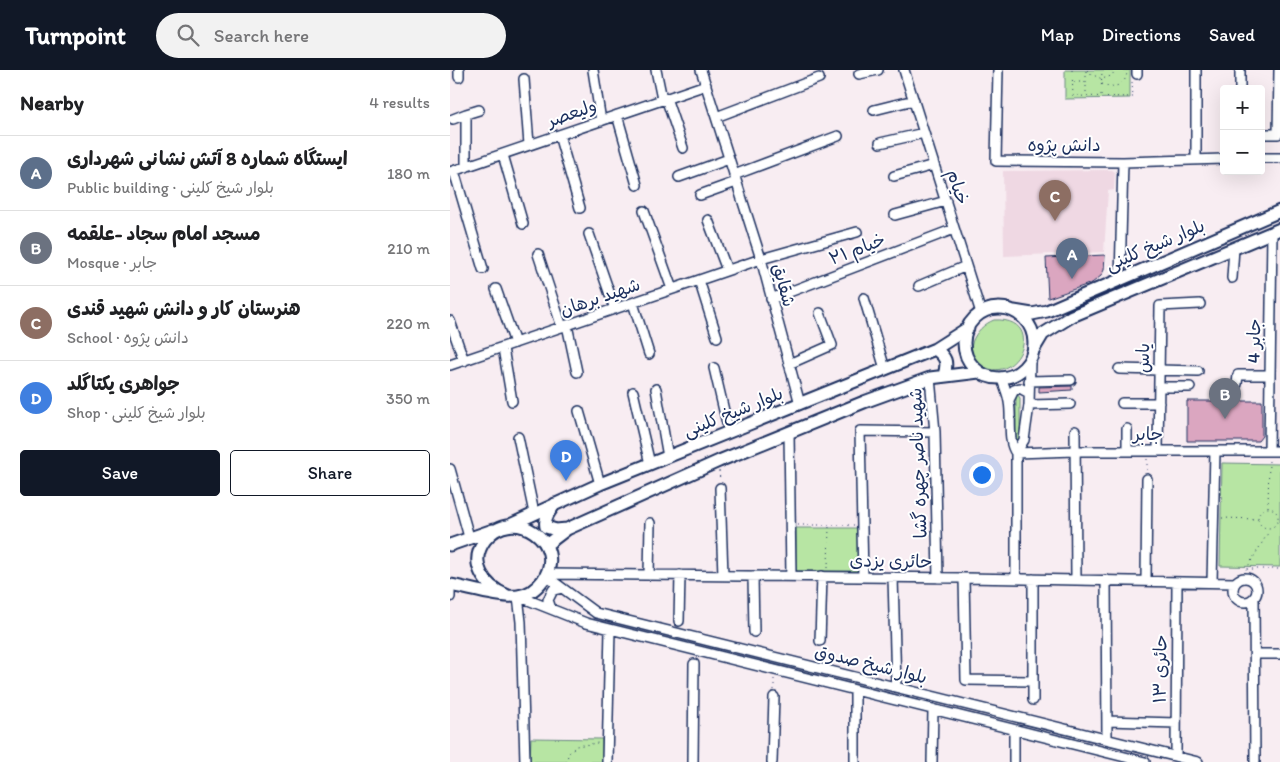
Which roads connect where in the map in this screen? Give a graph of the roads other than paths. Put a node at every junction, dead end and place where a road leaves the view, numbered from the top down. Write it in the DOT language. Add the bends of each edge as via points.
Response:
graph roads {
  1 [pos="593,70"];
  2 [pos="656,70"];
  3 [pos="701,70"];
  4 [pos="878,70"];
  5 [pos="904,70"];
  6 [pos="998,70"];
  7 [pos="1196,70"];
  8 [pos="1240,70"];
  9 [pos="1279,70"];
  10 [pos="859,74"];
  11 [pos="524,78"];
  12 [pos="819,78"];
  13 [pos="706,85"];
  14 [pos="1240,85"];
  15 [pos="664,99"];
  16 [pos="914,100"];
  17 [pos="479,110"];
  18 [pos="874,110"];
  19 [pos="466,114"];
  20 [pos="617,115"];
  21 [pos="716,117"];
  22 [pos="453,119"];
  23 [pos="601,120"];
  24 [pos="924,133"];
  25 [pos="1265,134"];
  26 [pos="559,135"];
  27 [pos="838,136"];
  28 [pos="880,143"];
  29 [pos="529,145"];
  30 [pos="683,148"];
  31 [pos="502,155"];
  32 [pos="1265,158"];
  33 [pos="1280,158"];
  34 [pos="729,159"];
  35 [pos="1220,159"];
  36 [pos="1196,160"];
  37 [pos="1123,162"];
  38 [pos="934,165"];
  39 [pos="466,167"];
  40 [pos="452,172"];
  41 [pos="894,176"];
  42 [pos="679,177"];
  43 [pos="735,178"];
  44 [pos="636,185"];
  45 [pos="700,195"];
  46 [pos="946,202"];
  47 [pos="580,208"];
  48 [pos="644,211"];
  49 [pos="1280,211"];
  50 [pos="895,215"];
  51 [pos="708,220"];
  52 [pos="523,224"];
  53 [pos="954,229"];
  54 [pos="1276,230"];
  55 [pos="857,232"];
  56 [pos="589,234"];
  57 [pos="1234,248"];
  58 [pos="538,254"];
  59 [pos="761,259"];
  60 [pos="966,266"];
  61 [pos="483,269"];
  62 [pos="727,270"];
  63 [pos="1232,278"];
  64 [pos="1120,279"];
  65 [pos="699,280"];
  66 [pos="919,286"];
  67 [pos="672,289"];
  68 [pos="496,290"];
  69 [pos="1122,294"];
  70 [pos="864,298"];
  71 [pos="772,299"];
  72 [pos="633,303"];
  73 [pos="1200,304"];
  74 [pos="615,309"];
  75 [pos="1014,312"];
  76 [pos="820,313"];
  77 [pos="981,314"];
  78 [pos="450,321"];
  79 [pos="565,326"];
  80 [pos="968,328"];
  81 [pos="717,337"];
  82 [pos="515,344"];
  83 [pos="503,348"];
  84 [pos="935,349"];
  85 [pos="649,354"];
  86 [pos="1032,354"];
  87 [pos="464,361"];
  88 [pos="789,364"];
  89 [pos="450,365"];
  90 [pos="714,368"];
  91 [pos="885,369"];
  92 [pos="1119,369"];
  93 [pos="1159,370"];
  94 [pos="1198,371"];
  95 [pos="577,372"];
  96 [pos="979,372"];
  97 [pos="944,375"];
  98 [pos="1270,375"];
  99 [pos="930,378"];
  100 [pos="1002,378"];
  101 [pos="1071,380"];
  102 [pos="1029,381"];
  103 [pos="1237,384"];
  104 [pos="1159,387"];
  105 [pos="1190,387"];
  106 [pos="656,389"];
  107 [pos="633,392"];
  108 [pos="1029,393"];
  109 [pos="1009,400"];
  110 [pos="512,401"];
  111 [pos="1122,403"];
  112 [pos="1159,403"];
  113 [pos="800,404"];
  114 [pos="1070,404"];
  115 [pos="1028,405"];
  116 [pos="579,411"];
  117 [pos="1127,429"];
  118 [pos="1075,431"];
  119 [pos="729,432"];
  120 [pos="934,432"];
  121 [pos="789,433"];
  122 [pos="518,438"];
  123 [pos="1215,450"];
  124 [pos="1269,450"];
  125 [pos="1075,451"];
  126 [pos="1127,451"];
  127 [pos="1158,451"];
  128 [pos="1280,451"];
  129 [pos="1016,453"];
  130 [pos="668,457"];
  131 [pos="650,464"];
  132 [pos="450,469"];
  133 [pos="1147,479"];
  134 [pos="600,484"];
  135 [pos="720,488"];
  136 [pos="555,504"];
  137 [pos="534,513"];
  138 [pos="650,524"];
  139 [pos="504,526"];
  140 [pos="567,529"];
  141 [pos="469,537"];
  142 [pos="546,545"];
  143 [pos="450,546"];
  144 [pos="546,575"];
  145 [pos="649,575"];
  146 [pos="680,575"];
  147 [pos="723,575"];
  148 [pos="753,576"];
  149 [pos="791,576"];
  150 [pos="825,576"];
  151 [pos="863,577"];
  152 [pos="893,577"];
  153 [pos="938,578"];
  154 [pos="964,578"];
  155 [pos="1016,579"];
  156 [pos="1033,579"];
  157 [pos="1076,580"];
  158 [pos="1106,580"];
  159 [pos="1238,580"];
  160 [pos="1146,581"];
  161 [pos="1177,582"];
  162 [pos="1212,582"];
  163 [pos="450,585"];
  164 [pos="562,588"];
  165 [pos="506,595"];
  166 [pos="518,596"];
  167 [pos="450,597"];
  168 [pos="1254,598"];
  169 [pos="551,609"];
  170 [pos="679,621"];
  171 [pos="610,629"];
  172 [pos="754,632"];
  173 [pos="820,641"];
  174 [pos="1255,654"];
  175 [pos="1280,654"];
  176 [pos="694,664"];
  177 [pos="1033,681"];
  178 [pos="896,687"];
  179 [pos="855,690"];
  180 [pos="774,697"];
  181 [pos="1033,700"];
  182 [pos="933,709"];
  183 [pos="1107,721"];
  184 [pos="1176,723"];
  185 [pos="1014,730"];
  186 [pos="1107,740"];
  187 [pos="1176,756"];
  188 [pos="525,762"];
  189 [pos="607,762"];
  190 [pos="692,762"];
  191 [pos="772,762"];
  192 [pos="855,762"];
  193 [pos="932,762"];
  194 [pos="1014,762"];
  195 [pos="1145,762"];
  196 [pos="1198,762"];
  197 [pos="1255,762"];
  1 -- 23 [label="street"];
  2 -- 15 [label="street"];
  3 -- 13 [label="street, شقایق"];
  4 -- 10 [label="street"];
  5 -- 16 [label="street, خیام"];
  6 -- 37 [label="street, دانش پژوه" via="996,161"];
  7 -- 36 [label="street"];
  8 -- 14 [label="street"];
  9 -- 25 [label="street" via="1278,134"];
  11 -- 29 [label="street"];
  12 -- 21 [label="street"];
  13 -- 15 [label="street, ولیعصر"];
  13 -- 21 [label="street, شقایق"];
  15 -- 20 [label="street, ولیعصر"];
  15 -- 30 [label="street"];
  16 -- 18 [label="street"];
  16 -- 24 [label="street, خیام"];
  17 -- 19 [label="street"];
  19 -- 22 [label="street"];
  19 -- 39 [label="street"];
  20 -- 23 [label="street, ولیعصر"];
  20 -- 44 [label="street"];
  21 -- 34 [label="street, شقایق"];
  23 -- 26 [label="street, ولیعصر"];
  24 -- 28 [label="street"];
  24 -- 38 [label="street, خیام"];
  26 -- 29 [label="street, ولیعصر"];
  26 -- 47 [label="street"];
  27 -- 43 [label="street"];
  29 -- 31 [label="street, ولیعصر"];
  31 -- 39 [label="street, ولیعصر"];
  31 -- 52 [label="street"];
  32 -- 33 [label="street"];
  34 -- 42 [label="street"];
  34 -- 43 [label="street, شقایق"];
  35 -- 36 [label="street, دانش پژوه"];
  36 -- 37 [label="street, دانش پژوه"];
  37 -- 64 [label="street"];
  38 -- 41 [label="street"];
  38 -- 46 [label="street, خیام"];
  39 -- 40 [label="street, ولیعصر"];
  40 -- 61 [label="street"];
  43 -- 45 [label="street"];
  43 -- 59 [label="street, شقایق"];
  46 -- 50 [label="street"];
  46 -- 53 [label="street, خیام"];
  48 -- 67 [label="street"];
  49 -- 64 [label="main road, بلوار شیخ کلینی"];
  51 -- 62 [label="street"];
  53 -- 60 [label="street, خیام"];
  53 -- 71 [label="street, خیام ۲۱"];
  54 -- 57 [label="main road, بلوار شیخ کلینی"];
  54 -- 98 [label="street, جابر 4"];
  55 -- 59 [label="street, شهید برهان"];
  56 -- 74 [label="street"];
  57 -- 63 [label="street"];
  57 -- 69 [label="main road, بلوار شیخ کلینی"];
  58 -- 79 [label="street"];
  59 -- 62 [label="street, شهید برهان"];
  59 -- 71 [label="street, شقایق"];
  60 -- 66 [label="street"];
  60 -- 77 [label="street, خیام"];
  62 -- 65 [label="street, شهید برهان"];
  64 -- 69 [label="main road"];
  64 -- 75 [label="main road, بلوار شیخ کلینی" via="1047,310 1032,314"];
  65 -- 67 [label="street, شهید برهان"];
  65 -- 81 [label="street"];
  67 -- 72 [label="street, شهید برهان"];
  68 -- 82 [label="street"];
  69 -- 86 [label="main road, بلوار شیخ کلینی" via="1072,316 1043,334"];
  70 -- 91 [label="street"];
  71 -- 88 [label="street, شقایق"];
  72 -- 74 [label="street, شهید برهان"];
  72 -- 85 [label="street"];
  73 -- 93 [label="street, یاس" via="1160,306"];
  74 -- 79 [label="street, شهید برهان"];
  75 -- 77 [label="main road" via="992,309"];
  75 -- 86 [label="main road" via="1030,327 1034,337"];
  76 -- 88 [label="street" via="832,345"];
  77 -- 80 [label="main road"];
  78 -- 87 [label="street"];
  79 -- 82 [label="street, شهید برهان"];
  79 -- 95 [label="street"];
  80 -- 84 [label="main road, بلوار شیخ کلینی"];
  80 -- 96 [label="main road" via="965,351"];
  82 -- 83 [label="street, شهید برهان"];
  83 -- 87 [label="street, شهید برهان"];
  83 -- 110 [label="street"];
  84 -- 91 [label="main road, بلوار شیخ کلینی"];
  84 -- 97 [label="main road" via="944,356 947,365"];
  86 -- 100 [label="main road" via="1023,369"];
  86 -- 102 [label="street"];
  87 -- 89 [label="street, شهید برهان"];
  88 -- 113 [label="street, شقایق"];
  90 -- 119 [label="street"];
  91 -- 113 [label="main road, بلوار شیخ کلینی"];
  92 -- 93 [label="street"];
  93 -- 94 [label="street"];
  93 -- 104 [label="street, یاس"];
  96 -- 97 [label="main road"];
  96 -- 100 [label="main road"];
  97 -- 99 [label="main road"];
  98 -- 103 [label="street" via="1238,376"];
  98 -- 124 [label="street, جابر 4"];
  99 -- 120 [label="street, شهید ناصر چهره گشا"];
  99 -- 121 [label="main road"];
  100 -- 109 [label="street"];
  101 -- 102 [label="street"];
  102 -- 108 [label="street"];
  104 -- 105 [label="street"];
  104 -- 112 [label="street, یاس"];
  106 -- 130 [label="street"];
  107 -- 131 [label="street"];
  108 -- 109 [label="street" via="1020,388 1014,390"];
  108 -- 115 [label="street"];
  109 -- 129 [label="street" via="1012,449"];
  111 -- 112 [label="street"];
  112 -- 127 [label="street, یاس"];
  113 -- 119 [label="main road, بلوار شیخ کلینی"];
  114 -- 115 [label="street"];
  115 -- 129 [label="street" via="1024,440"];
  116 -- 134 [label="street"];
  117 -- 126 [label="street"];
  118 -- 125 [label="street"];
  119 -- 130 [label="main road, بلوار شیخ کلینی"];
  120 -- 151 [label="street" via="860,431"];
  120 -- 153 [label="street, شهید ناصر چهره گشا"];
  121 -- 140 [label="main road"];
  121 -- 149 [label="street"];
  122 -- 137 [label="street"];
  123 -- 124 [label="street, جابر"];
  123 -- 127 [label="street, جابر"];
  123 -- 162 [label="street"];
  124 -- 128 [label="street, جابر"];
  125 -- 126 [label="street, جابر"];
  125 -- 129 [label="street, جابر"];
  125 -- 157 [label="street"];
  126 -- 127 [label="street, جابر"];
  129 -- 155 [label="street"];
  130 -- 131 [label="main road, بلوار شیخ کلینی"];
  131 -- 134 [label="main road, بلوار شیخ کلینی"];
  132 -- 141 [label="street"];
  133 -- 160 [label="street"];
  134 -- 136 [label="main road, بلوار شیخ کلینی"];
  135 -- 147 [label="street"];
  136 -- 137 [label="main road, بلوار شیخ کلینی"];
  136 -- 140 [label="main road" via="547,515 546,527"];
  137 -- 139 [label="main road, بلوار شیخ کلینی"];
  138 -- 145 [label="street"];
  139 -- 141 [label="main road, بلوار شیخ کلینی"];
  139 -- 142 [label="main road" via="521,525 531,529"];
  139 -- 165 [label="main road" via="490,534 483,543 478,564 487,584"];
  140 -- 142 [label="main road"];
  141 -- 143 [label="main road, بلوار شیخ کلینی"];
  142 -- 144 [label="main road" via="549,564"];
  144 -- 145 [label="street, حائری یزدی"];
  144 -- 164 [label="street, بلوار شیخ صدوق"];
  144 -- 166 [label="main road" via="530,593"];
  145 -- 146 [label="street, حائری یزدی"];
  146 -- 147 [label="street, حائری یزدی"];
  146 -- 170 [label="street"];
  147 -- 148 [label="street, حائری یزدی"];
  148 -- 149 [label="street, حائری یزدی"];
  148 -- 172 [label="street"];
  149 -- 150 [label="street, حائری یزدی"];
  150 -- 151 [label="street, حائری یزدی"];
  150 -- 173 [label="street"];
  151 -- 152 [label="street, حائری یزدی"];
  152 -- 153 [label="street, حائری یزدی"];
  152 -- 178 [label="street"];
  153 -- 154 [label="street, حائری یزدی"];
  154 -- 155 [label="street, حائری یزدی"];
  154 -- 177 [label="street" via="966,680"];
  155 -- 156 [label="street, حائری یزدی"];
  156 -- 157 [label="street, حائری یزدی"];
  156 -- 177 [label="street"];
  157 -- 158 [label="street, حائری یزدی"];
  158 -- 160 [label="street, حائری یزدی"];
  158 -- 183 [label="street"];
  159 -- 162 [label="street, حائری یزدی"];
  159 -- 168 [label="street" via="1249,578 1256,583 1258,591"];
  159 -- 168 [label="street" via="1233,587 1239,601 1247,602"];
  160 -- 161 [label="street, حائری یزدی"];
  161 -- 162 [label="street, حائری یزدی"];
  161 -- 184 [label="street, حائری ۱۳"];
  163 -- 165 [label="main road"];
  163 -- 167 [label="street"];
  164 -- 169 [label="street" via="553,590 550,595"];
  164 -- 178 [label="street, بلوار شیخ صدوق" via="596,613"];
  165 -- 166 [label="main road"];
  166 -- 169 [label="street, بلوار شیخ صدوق"];
  166 -- 188 [label="street"];
  168 -- 174 [label="street"];
  169 -- 171 [label="street, بلوار شیخ صدوق"];
  171 -- 179 [label="street, بلوار شیخ صدوق"];
  171 -- 189 [label="street"];
  174 -- 175 [label="street"];
  174 -- 197 [label="street"];
  176 -- 190 [label="street"];
  177 -- 181 [label="street"];
  178 -- 186 [label="street, بلوار شیخ صدوق"];
  179 -- 182 [label="street, بلوار شیخ صدوق"];
  179 -- 192 [label="street"];
  180 -- 191 [label="street"];
  182 -- 185 [label="street, بلوار شیخ صدوق"];
  182 -- 193 [label="street"];
  183 -- 184 [label="street"];
  183 -- 186 [label="street"];
  184 -- 187 [label="street, حائری ۱۳"];
  185 -- 194 [label="street"];
  185 -- 195 [label="street, بلوار شیخ صدوق"];
  186 -- 187 [label="street, بلوار شیخ صدوق"];
  187 -- 196 [label="street, بلوار شیخ صدوق"];
}
